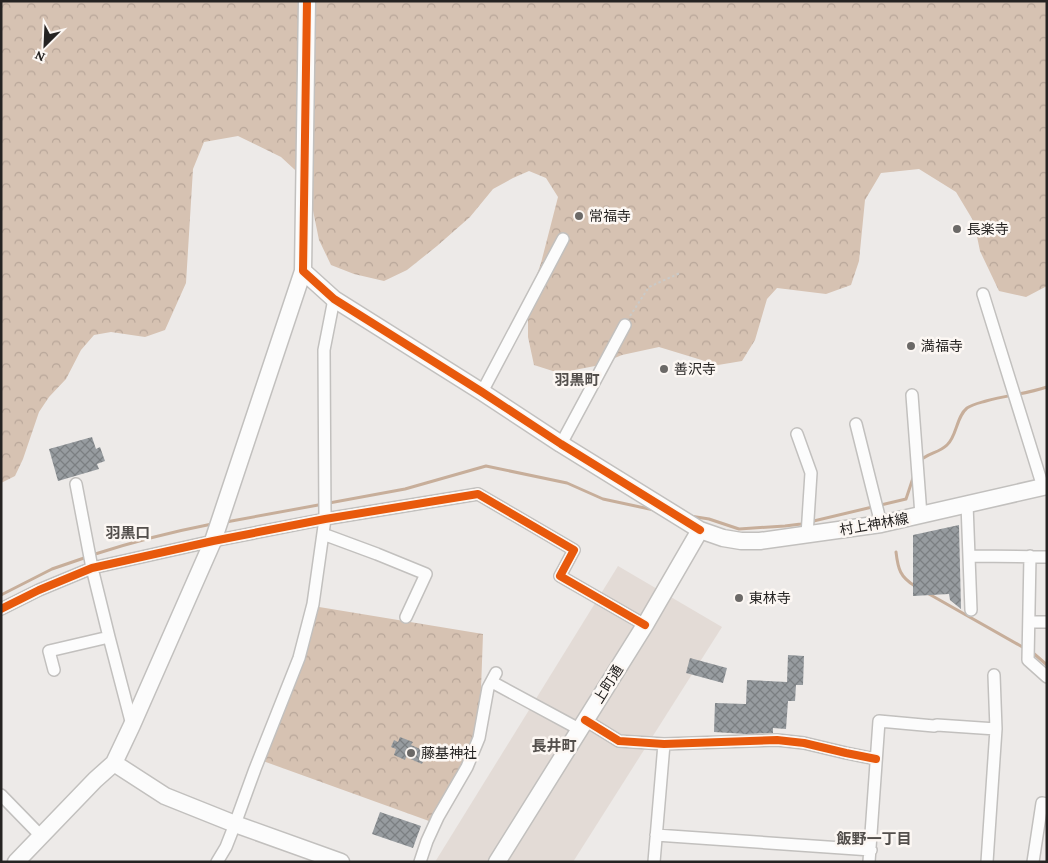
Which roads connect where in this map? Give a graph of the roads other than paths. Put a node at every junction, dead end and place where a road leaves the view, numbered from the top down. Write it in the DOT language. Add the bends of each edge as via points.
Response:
graph roads {
  1 [pos="307,1"];
  2 [pos="563,239"];
  3 [pos="303,271"];
  4 [pos="983,294"];
  5 [pos="334,298"];
  6 [pos="625,324"];
  7 [pos="482,392"];
  8 [pos="912,395"];
  9 [pos="856,424"];
  10 [pos="797,434"];
  11 [pos="561,444"];
  12 [pos="76,484"];
  13 [pos="1045,486"];
  14 [pos="967,504"];
  15 [pos="921,515"];
  16 [pos="324,520"];
  17 [pos="881,524"];
  18 [pos="700,530"];
  19 [pos="323,534"];
  20 [pos="807,534"];
  21 [pos="213,541"];
  22 [pos="970,556"];
  23 [pos="1030,556"];
  24 [pos="1047,556"];
  25 [pos="92,568"];
  26 [pos="1,609"];
  27 [pos="971,610"];
  28 [pos="406,618"];
  29 [pos="1029,622"];
  30 [pos="1047,622"];
  31 [pos="645,625"];
  32 [pos="108,637"];
  33 [pos="54,670"];
  34 [pos="994,675"];
  35 [pos="1047,676"];
  36 [pos="132,724"];
  37 [pos="582,724"];
  38 [pos="996,729"];
  39 [pos="664,744"];
  40 [pos="876,759"];
  41 [pos="114,763"];
  42 [pos="1,795"];
  43 [pos="1047,804"];
  44 [pos="235,824"];
  45 [pos="656,835"];
  46 [pos="41,836"];
  47 [pos="870,856"];
  48 [pos="16,862"];
  49 [pos="217,862"];
  50 [pos="341,862"];
  51 [pos="420,862"];
  52 [pos="498,862"];
  53 [pos="654,862"];
  54 [pos="987,862"];
  55 [pos="1033,862"];
  1 -- 3 [label="street"];
  2 -- 7 [label="street"];
  3 -- 5 [label="street, 村上神林線"];
  3 -- 21 [label="street"];
  4 -- 13 [label="street"];
  5 -- 7 [label="street, 村上神林線"];
  5 -- 16 [label="street" via="324,350"];
  6 -- 11 [label="street"];
  7 -- 11 [label="street, 村上神林線"];
  8 -- 15 [label="street"];
  9 -- 17 [label="street"];
  10 -- 20 [label="street" via="811,473"];
  11 -- 18 [label="street, 村上神林線"];
  12 -- 25 [label="street"];
  13 -- 14 [label="street, 村上神林線"];
  14 -- 15 [label="street, 村上神林線"];
  14 -- 22 [label="street"];
  15 -- 17 [label="street, 村上神林線"];
  16 -- 19 [label="street"];
  16 -- 21 [label="street"];
  16 -- 31 [label="street" via="478,494 574,550 560,576"];
  17 -- 20 [label="street, 村上神林線"];
  18 -- 20 [label="street, 村上神林線" via="741,541"];
  18 -- 31 [label="street, 上町通"];
  19 -- 28 [label="street" via="426,574"];
  19 -- 44 [label="street" via="313,604 299,658"];
  21 -- 25 [label="street"];
  21 -- 36 [label="street"];
  22 -- 23 [label="street"];
  22 -- 27 [label="street"];
  23 -- 24 [label="street"];
  23 -- 29 [label="street"];
  25 -- 26 [label="street"];
  25 -- 32 [label="street"];
  29 -- 30 [label="street"];
  29 -- 35 [label="street" via="1028,660"];
  31 -- 37 [label="street, 上町通"];
  32 -- 33 [label="street" via="49,650"];
  32 -- 36 [label="street"];
  34 -- 38 [label="street"];
  36 -- 41 [label="street"];
  37 -- 39 [label="street" via="620,741"];
  37 -- 51 [label="street" via="494,678 488,688 479,738 467,767 438,817"];
  37 -- 52 [label="street, 上町通"];
  38 -- 40 [label="street" via="879,721"];
  38 -- 54 [label="street"];
  39 -- 40 [label="street" via="777,740"];
  39 -- 45 [label="street"];
  40 -- 47 [label="street"];
  41 -- 44 [label="street" via="165,796"];
  41 -- 46 [label="street"];
  42 -- 46 [label="street"];
  43 -- 55 [label="street" via="1042,803"];
  44 -- 49 [label="street"];
  44 -- 50 [label="street"];
  45 -- 47 [label="street"];
  45 -- 53 [label="street"];
  46 -- 48 [label="street"];
}
